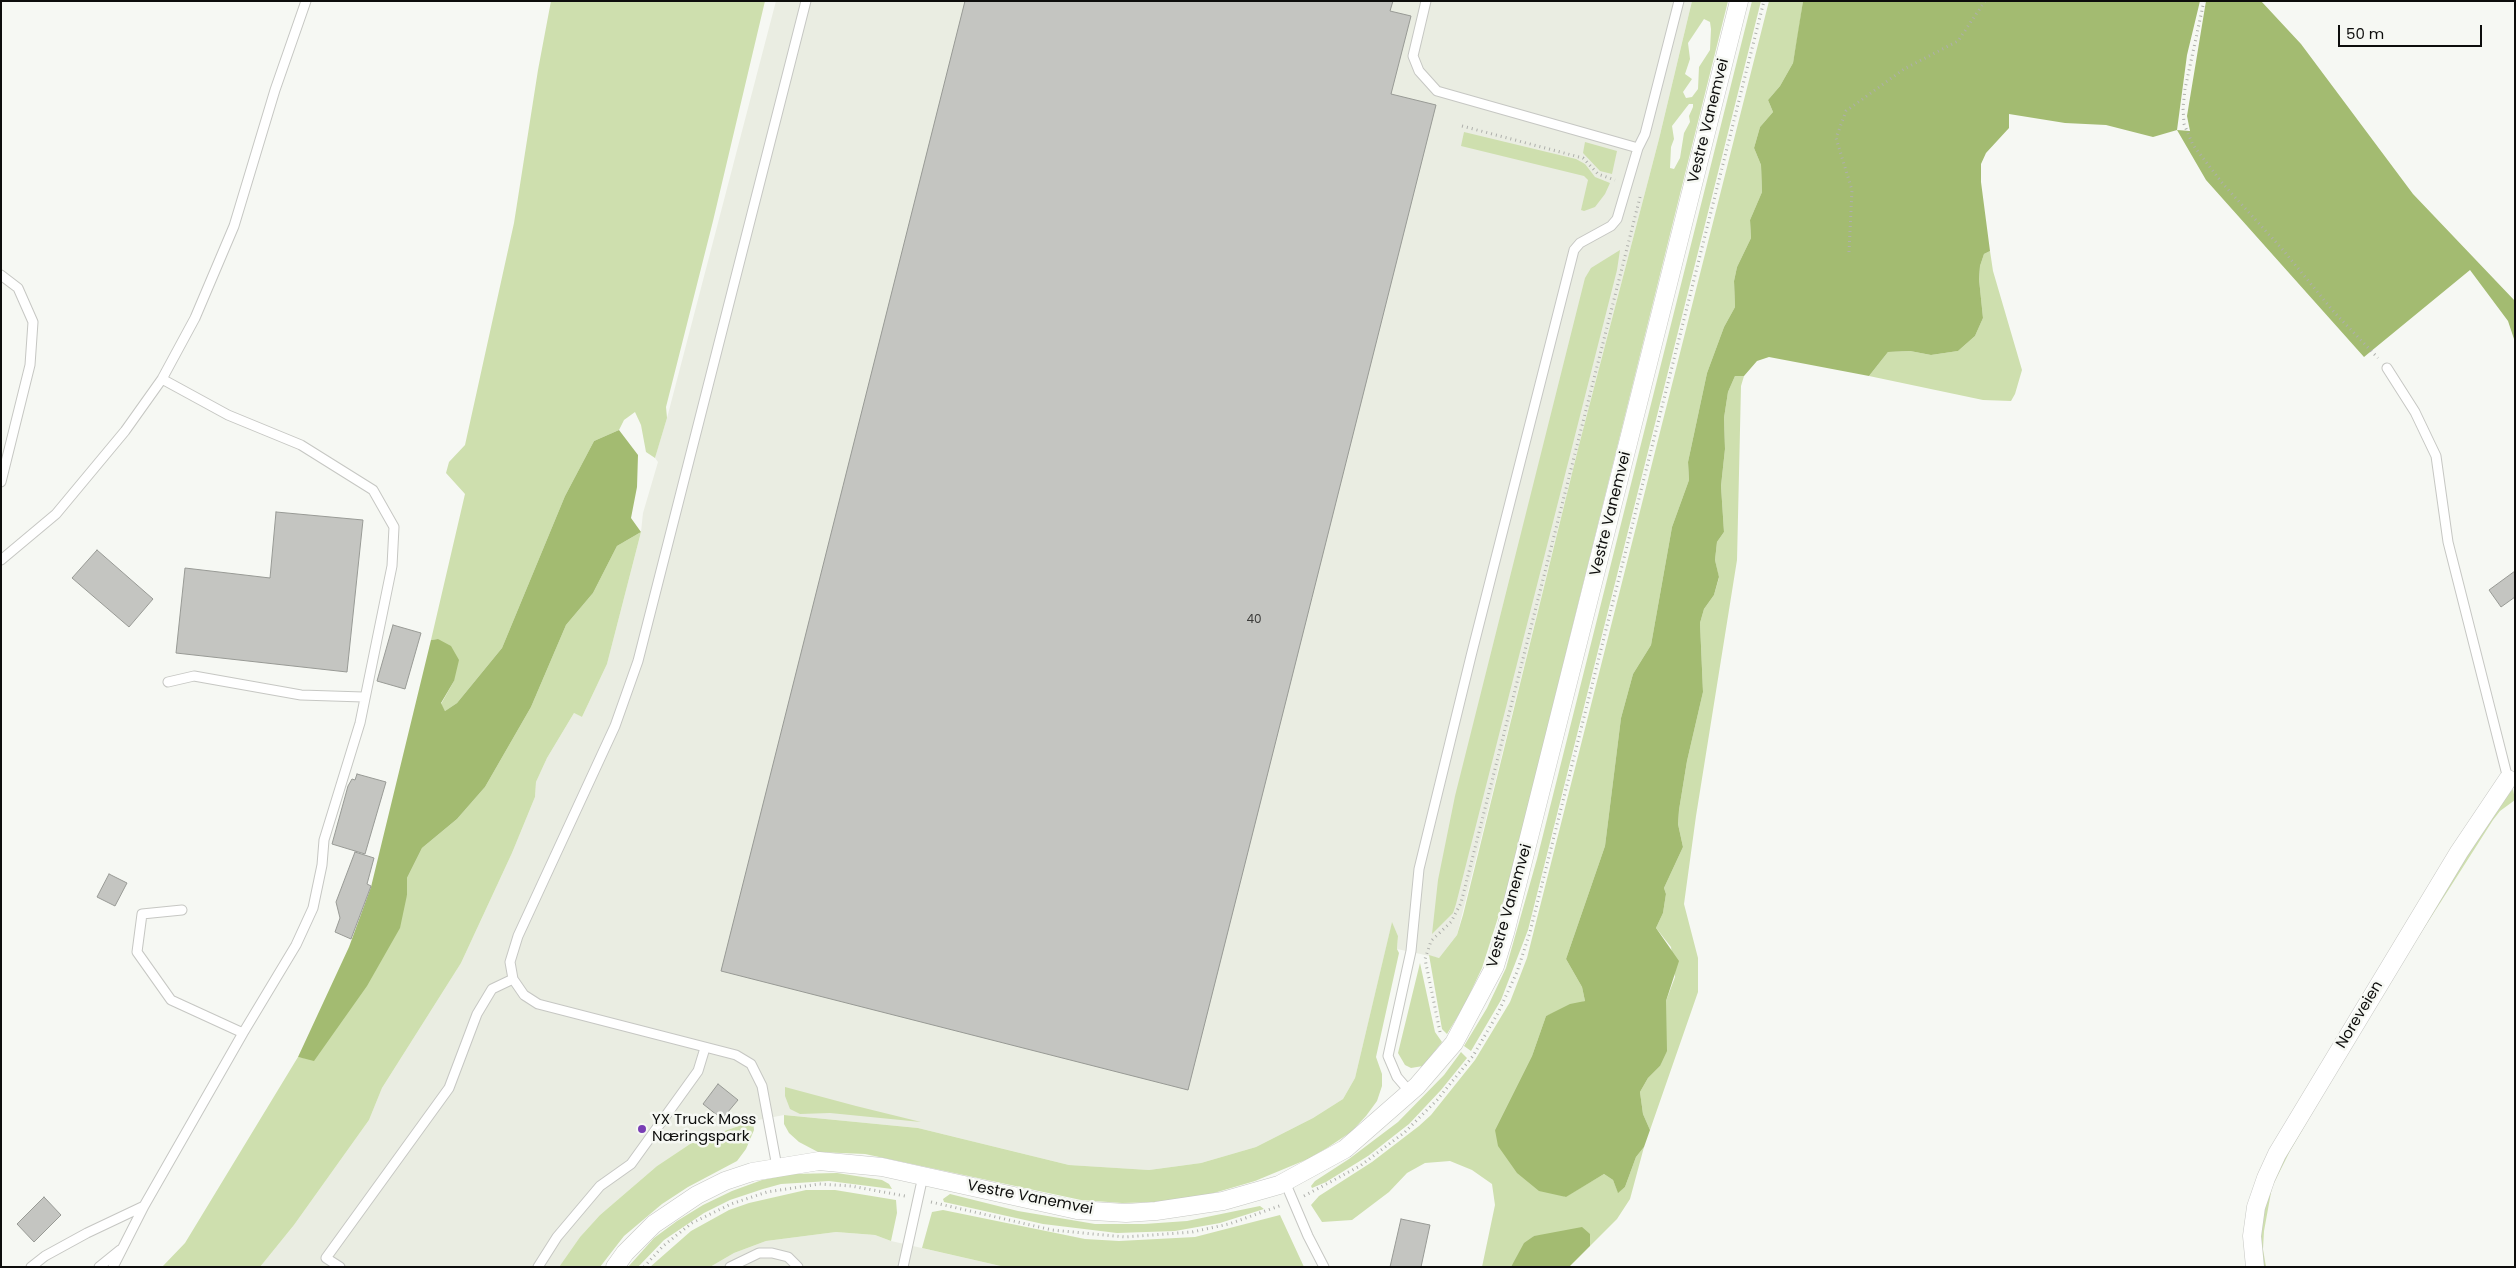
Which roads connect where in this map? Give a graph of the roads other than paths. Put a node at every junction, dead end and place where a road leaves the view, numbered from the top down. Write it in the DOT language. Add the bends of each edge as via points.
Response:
graph roads {
  1 [pos="306,1"];
  2 [pos="806,1"];
  3 [pos="1426,1"];
  4 [pos="1679,1"];
  5 [pos="1739,1"];
  6 [pos="1638,148"];
  7 [pos="1,275"];
  8 [pos="2387,368"];
  9 [pos="162,379"];
  10 [pos="1,482"];
  11 [pos="1,560"];
  12 [pos="168,682"];
  13 [pos="363,697"];
  14 [pos="2512,777"];
  15 [pos="182,910"];
  16 [pos="512,979"];
  17 [pos="243,1034"];
  18 [pos="705,1048"];
  19 [pos="1410,1092"];
  20 [pos="777,1167"];
  21 [pos="923,1176"];
  22 [pos="1285,1182"];
  23 [pos="144,1206"];
  24 [pos="122,1248"];
  25 [pos="31,1267"];
  26 [pos="99,1267"];
  27 [pos="113,1267"];
  28 [pos="340,1267"];
  29 [pos="538,1267"];
  30 [pos="615,1267"];
  31 [pos="730,1267"];
  32 [pos="798,1267"];
  33 [pos="903,1267"];
  34 [pos="1324,1267"];
  35 [pos="2255,1267"];
  1 -- 9 [label="lane" via="234,226 195,318"];
  2 -- 16 [label="lane" via="638,661 615,726 518,936 510,962"];
  3 -- 6 [label="lane" via="1413,56 1419,71 1436,91"];
  4 -- 6 [label="lane" via="1645,134"];
  5 -- 19 [label="street, Vestre Vanemvei" via="1505,933 1495,966 1454,1043"];
  6 -- 19 [label="lane" via="1617,219 1611,226 1580,242 1574,250 1419,869 1411,951 1388,1056 1397,1077"];
  7 -- 10 [label="lane" via="18,288 33,322 30,365"];
  8 -- 14 [label="lane" via="2415,412 2436,456 2448,542"];
  9 -- 11 [label="lane" via="125,431 56,514"];
  9 -- 13 [label="lane" via="228,415 301,445 373,490 383,504 394,527 392,566"];
  12 -- 13 [label="lane" via="194,676 301,695"];
  13 -- 17 [label="lane" via="360,723 324,840 313,908 296,945"];
  14 -- 35 [label="street, Noreveien" via="2454,860 2277,1154 2256,1207 2252,1236"];
  15 -- 17 [label="lane" via="142,914 137,952 171,1000"];
  16 -- 18 [label="lane" via="524,995 538,1004"];
  16 -- 28 [label="lane" via="492,989 478,1014 449,1088 326,1258"];
  17 -- 23 [label="lane"];
  18 -- 20 [label="lane" via="736,1055 751,1064 762,1086"];
  18 -- 29 [label="lane" via="698,1071 631,1164 600,1186 557,1237"];
  19 -- 22 [label="street, Vestre Vanemvei" via="1345,1149"];
  20 -- 21 [label="street, Vestre Vanemvei" via="819,1161 849,1162"];
  20 -- 30 [label="street, Vestre Vanemvei" via="725,1181 675,1208 640,1237"];
  21 -- 22 [label="street, Vestre Vanemvei" via="1077,1210 1126,1213 1213,1203"];
  21 -- 33 [label="lane"];
  22 -- 34 [label="lane"];
  23 -- 24 [label="lane"];
  23 -- 25 [label="lane" via="78,1238"];
  24 -- 26 [label="lane"];
  24 -- 27 [label="lane"];
  31 -- 32 [label="lane" via="759,1253 772,1253 788,1257"];
}
